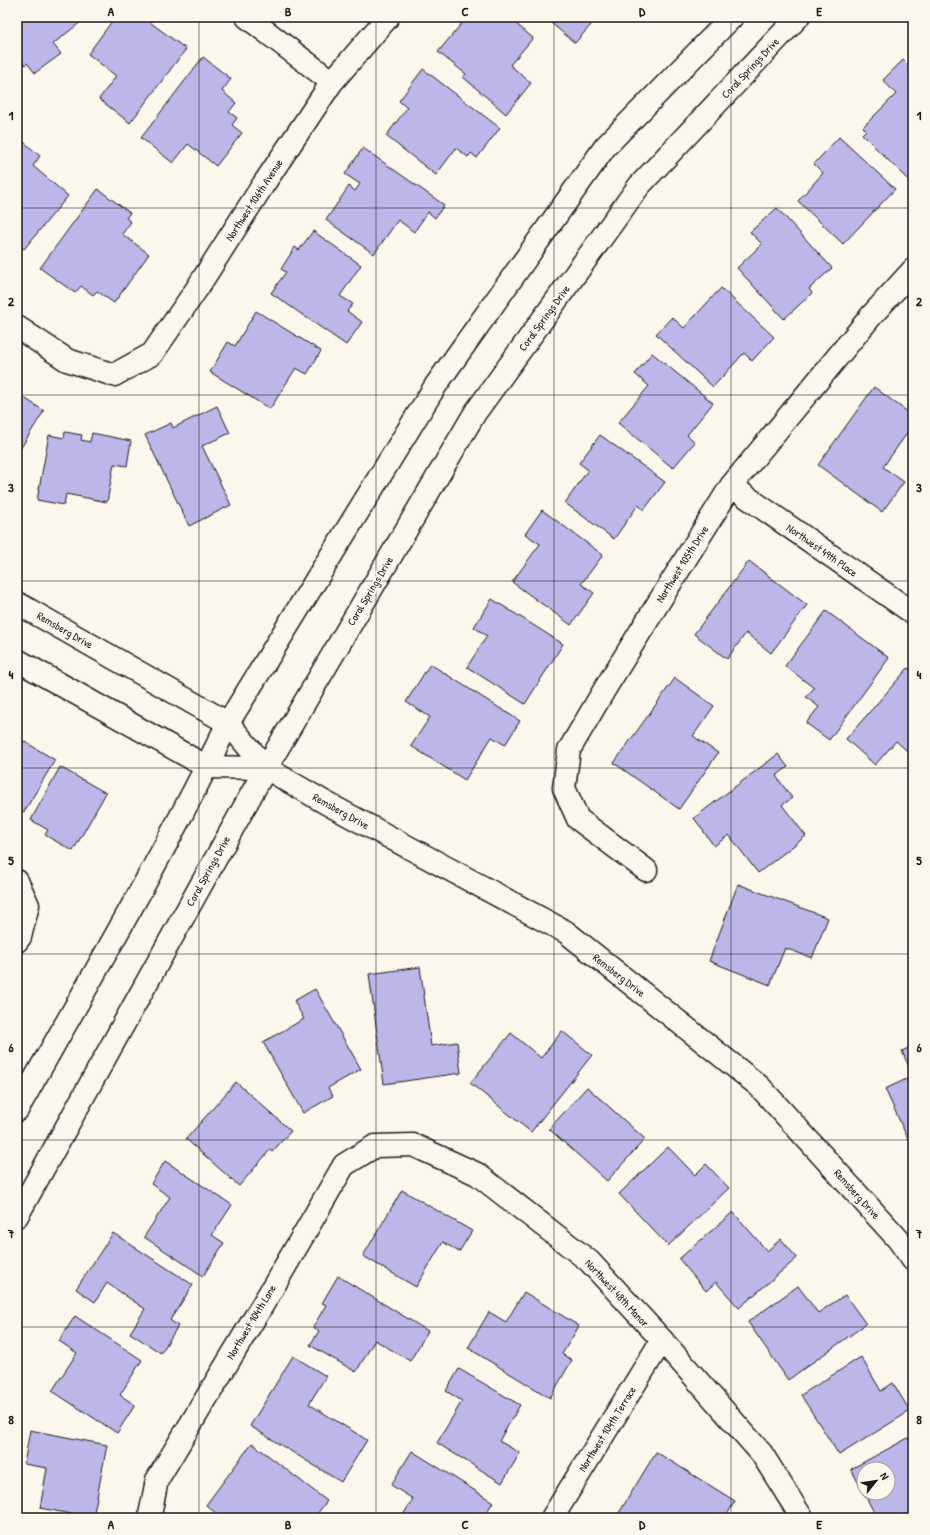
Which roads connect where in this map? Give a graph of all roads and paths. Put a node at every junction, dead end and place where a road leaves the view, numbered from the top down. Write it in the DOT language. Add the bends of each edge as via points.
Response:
graph roads {
  1 [pos="247,17"];
  2 [pos="388,17"];
  3 [pos="732,17"];
  4 [pos="798,17"];
  5 [pos="332,82"];
  6 [pos="913,270"];
  7 [pos="17,327"];
  8 [pos="731,486"];
  9 [pos="17,602"];
  10 [pos="913,613"];
  11 [pos="17,660"];
  12 [pos="228,723"];
  13 [pos="207,767"];
  14 [pos="266,768"];
  15 [pos="646,870"];
  16 [pos="17,881"];
  17 [pos="17,941"];
  18 [pos="17,1110"];
  19 [pos="375,1146"];
  20 [pos="17,1216"];
  21 [pos="913,1260"];
  22 [pos="662,1340"];
  23 [pos="151,1516"];
  24 [pos="552,1518"];
  25 [pos="802,1518"];
  1 -- 5 [label="street"];
  2 -- 5 [label="street, Northwest 106th Avenue"];
  3 -- 12 [label="street" via="605,147 436,385"];
  4 -- 14 [label="street, Coral Springs Drive" via="639,186 475,413"];
  5 -- 7 [label="street, Northwest 106th Avenue" via="152,354 114,376 67,360"];
  6 -- 8 [label="street, Northwest 105th Drive" via="872,315"];
  8 -- 10 [label="street, Northwest 49th Place"];
  8 -- 15 [label="street, Northwest 105th Drive" via="569,750 564,788 578,820"];
  9 -- 12 [label="street, Remsberg Drive"];
  11 -- 13 [label="street, Remsberg Drive"];
  12 -- 13 [label="street"];
  12 -- 14 [label="street, Remsberg Drive"];
  13 -- 14 [label="street, Remsberg Drive"];
  13 -- 18 [label="street"];
  14 -- 20 [label="street, Coral Springs Drive"];
  14 -- 21 [label="street, Remsberg Drive" via="566,932 759,1086 898,1239"];
  16 -- 17 [label="street" via="28,905"];
  19 -- 22 [label="street, Northwest 48th Manor" via="413,1145 477,1174 589,1261"];
  19 -- 23 [label="street, Northwest 104th Lane" via="344,1165 157,1480"];
  22 -- 24 [label="street, Northwest 104th Terrace"];
  22 -- 25 [label="street, Northwest 48th Manor" via="762,1454"];
}
